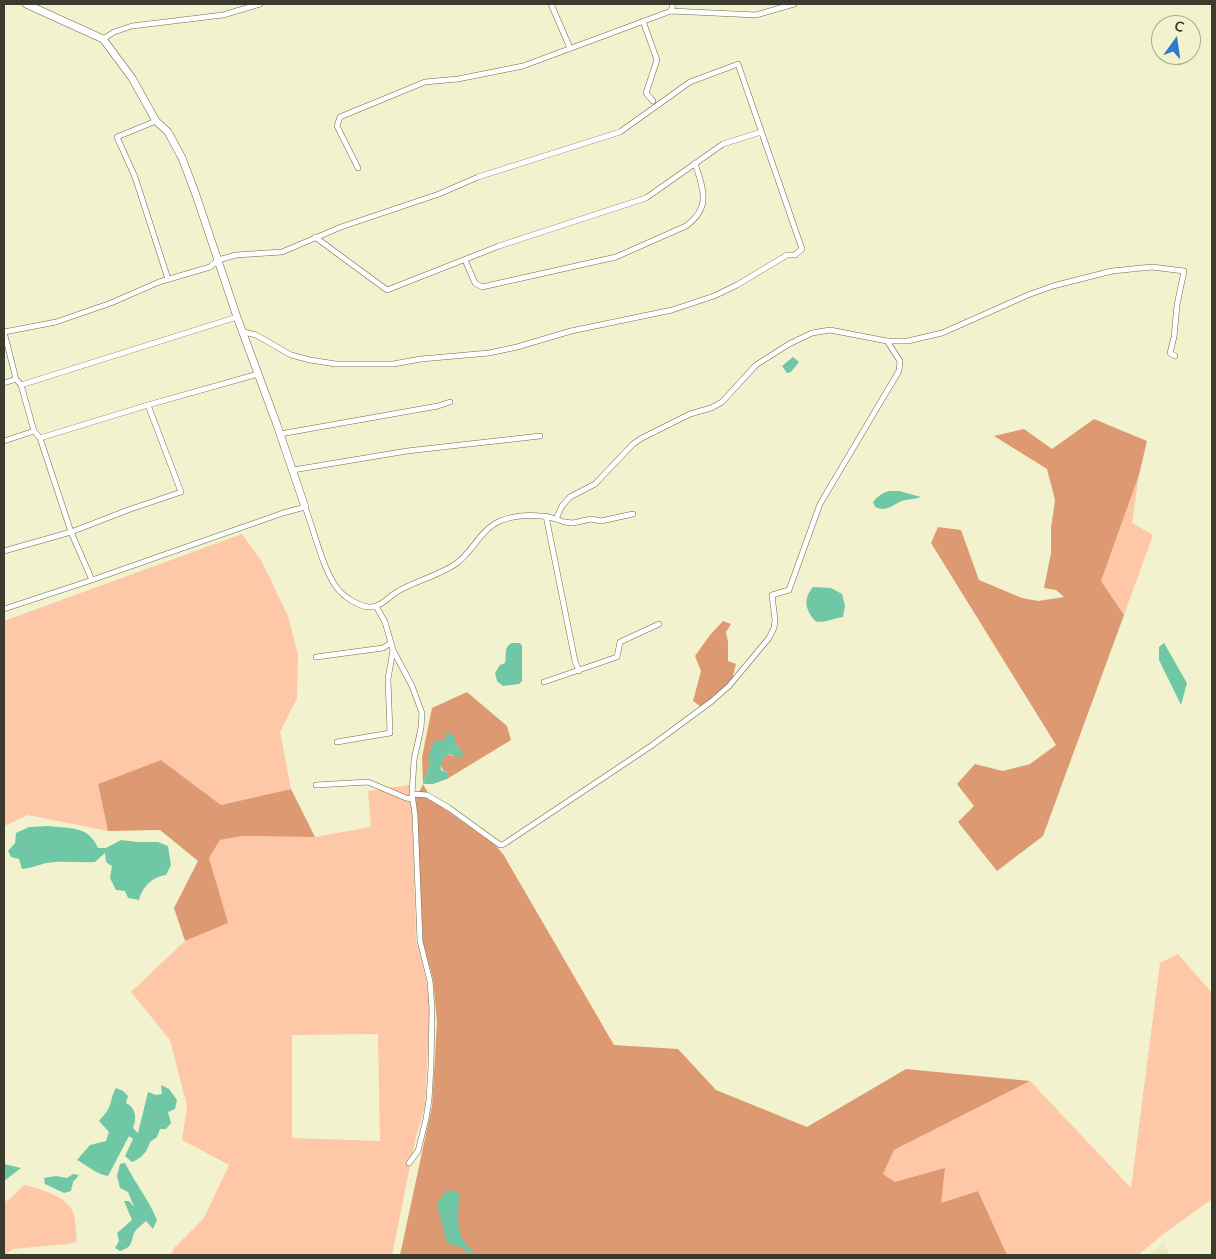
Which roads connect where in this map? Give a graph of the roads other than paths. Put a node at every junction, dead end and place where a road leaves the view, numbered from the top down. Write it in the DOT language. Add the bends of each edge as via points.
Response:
graph roads {
  1 [pos="26,4"];
  2 [pos="260,4"];
  3 [pos="551,4"];
  4 [pos="673,4"];
  5 [pos="794,4"];
  6 [pos="671,11"];
  7 [pos="643,21"];
  8 [pos="103,39"];
  9 [pos="570,48"];
  10 [pos="653,101"];
  11 [pos="156,121"];
  12 [pos="761,132"];
  13 [pos="695,163"];
  14 [pos="358,168"];
  15 [pos="315,237"];
  16 [pos="218,260"];
  17 [pos="465,260"];
  18 [pos="168,279"];
  19 [pos="237,317"];
  20 [pos="4,332"];
  21 [pos="244,332"];
  22 [pos="887,341"];
  23 [pos="1175,356"];
  24 [pos="258,374"];
  25 [pos="16,379"];
  26 [pos="4,383"];
  27 [pos="20,385"];
  28 [pos="450,402"];
  29 [pos="148,404"];
  30 [pos="34,431"];
  31 [pos="280,434"];
  32 [pos="540,436"];
  33 [pos="40,438"];
  34 [pos="4,441"];
  35 [pos="292,470"];
  36 [pos="305,507"];
  37 [pos="634,514"];
  38 [pos="546,516"];
  39 [pos="556,519"];
  40 [pos="72,532"];
  41 [pos="4,551"];
  42 [pos="92,580"];
  43 [pos="376,606"];
  44 [pos="4,609"];
  45 [pos="659,624"];
  46 [pos="391,642"];
  47 [pos="393,650"];
  48 [pos="316,657"];
  49 [pos="579,671"];
  50 [pos="544,682"];
  51 [pos="337,742"];
  52 [pos="316,785"];
  53 [pos="413,796"];
  54 [pos="409,1163"];
  1 -- 8 [label="street"];
  2 -- 8 [label="street" via="223,15 132,26"];
  3 -- 9 [label="street"];
  4 -- 6 [label="street"];
  5 -- 6 [label="street" via="756,15"];
  6 -- 7 [label="street"];
  7 -- 9 [label="street"];
  7 -- 10 [label="street" via="657,60 646,93"];
  8 -- 11 [label="street" via="132,78"];
  9 -- 14 [label="street" via="523,66 425,82 340,117 337,126"];
  11 -- 16 [label="street" via="168,132 182,158"];
  11 -- 18 [label="street" via="118,137 135,177"];
  12 -- 13 [label="street" via="723,144"];
  12 -- 15 [label="street" via="738,64 690,82 620,132 478,177"];
  12 -- 21 [label="street" via="802,249 795,255 779,258 714,296 672,310 489,353 393,364 336,364 310,360 291,355 256,335"];
  13 -- 17 [label="street" via="646,198"];
  13 -- 17 [label="street" via="704,191 703,207 694,221 616,257 482,287 475,283"];
  15 -- 16 [label="street" via="282,252 236,255"];
  15 -- 17 [label="street" via="387,290"];
  16 -- 18 [label="street" via="210,267"];
  16 -- 19 [label="street"];
  18 -- 20 [label="street" via="56,322"];
  19 -- 21 [label="street"];
  19 -- 27 [label="street"];
  20 -- 25 [label="street"];
  21 -- 24 [label="street"];
  22 -- 23 [label="street" via="908,341 942,333 1053,286 1112,271 1152,267 1184,271 1170,353"];
  22 -- 39 [label="street" via="830,330 812,333 788,344 756,365 722,402 690,414 633,444 595,484 570,497"];
  22 -- 53 [label="street" via="900,361 899,371 820,504 789,590 772,595 776,620 769,638 729,686 651,746 504,844 500,845 427,795"];
  24 -- 29 [label="street"];
  24 -- 31 [label="street"];
  25 -- 26 [label="street"];
  25 -- 27 [label="street"];
  27 -- 30 [label="street"];
  28 -- 31 [label="street"];
  29 -- 33 [label="street"];
  29 -- 40 [label="street" via="181,492"];
  30 -- 33 [label="street"];
  30 -- 34 [label="street"];
  31 -- 35 [label="street"];
  32 -- 35 [label="street" via="407,451"];
  33 -- 40 [label="street"];
  35 -- 36 [label="street"];
  36 -- 42 [label="street"];
  36 -- 43 [label="street" via="330,578 338,590 360,604"];
  37 -- 39 [label="street" via="573,523"];
  38 -- 39 [label="street"];
  38 -- 43 [label="street" via="501,520 492,525 456,563"];
  38 -- 49 [label="street"];
  40 -- 41 [label="street"];
  40 -- 42 [label="street"];
  42 -- 44 [label="street"];
  43 -- 46 [label="street"];
  45 -- 49 [label="street" via="620,642 616,657"];
  46 -- 47 [label="street"];
  46 -- 48 [label="street" via="383,648"];
  47 -- 51 [label="street" via="388,680 390,733"];
  47 -- 53 [label="street" via="422,713 414,760"];
  49 -- 50 [label="street"];
  52 -- 53 [label="street" via="368,782 406,798"];
  53 -- 54 [label="street" via="420,941 430,981 432,1008 429,1100 418,1151"];
}
